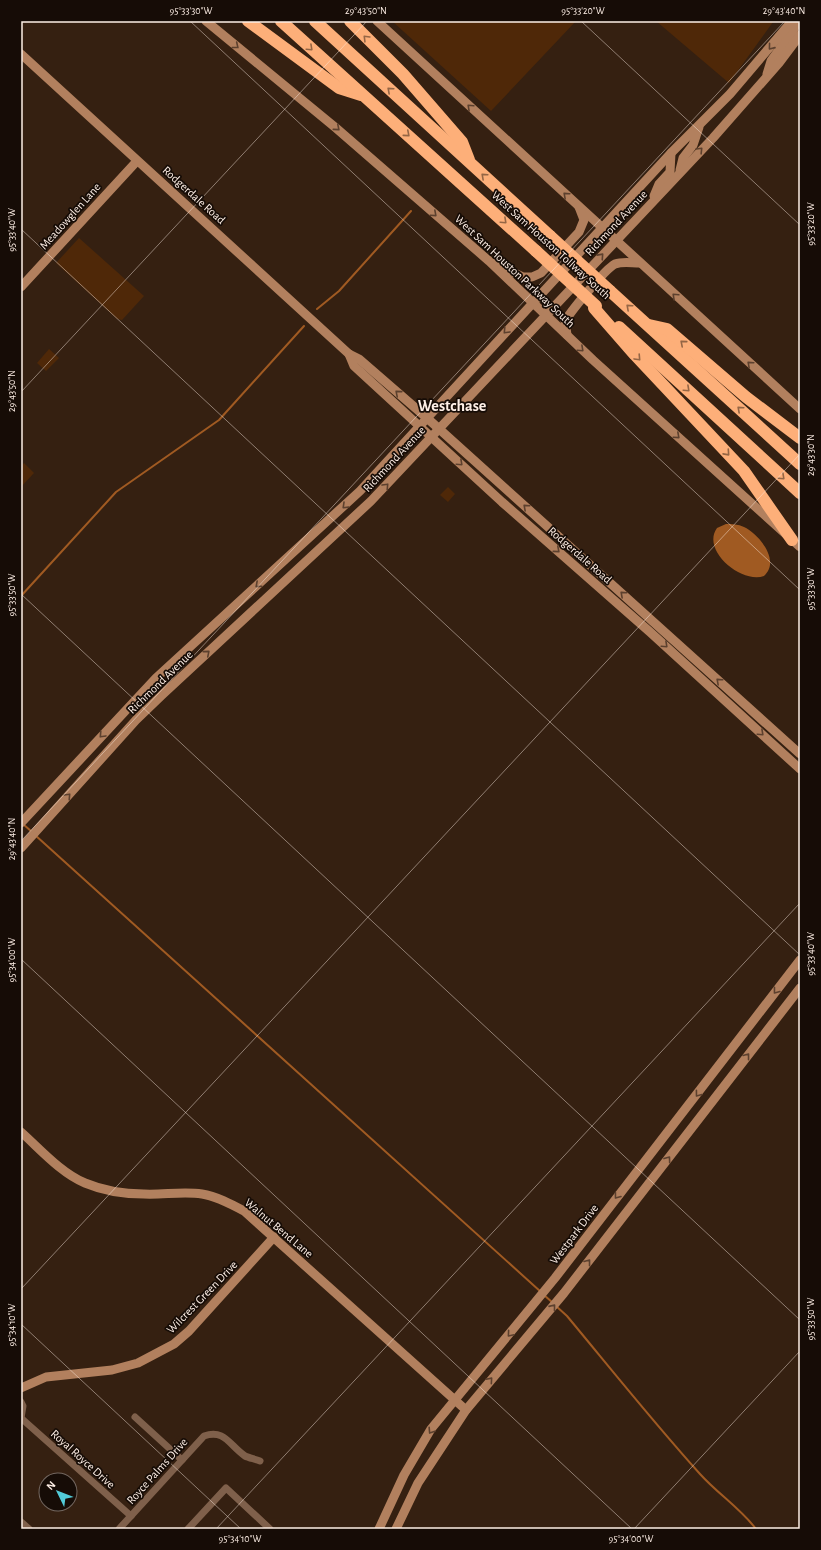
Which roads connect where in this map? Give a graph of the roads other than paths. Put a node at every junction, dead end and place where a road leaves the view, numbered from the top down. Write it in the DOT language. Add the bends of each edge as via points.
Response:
graph roads {
  1 [pos="206,21"];
  2 [pos="248,21"];
  3 [pos="282,21"];
  4 [pos="315,21"];
  5 [pos="350,21"];
  6 [pos="377,21"];
  7 [pos="793,21"];
  8 [pos="800,35"];
  9 [pos="21,54"];
  10 [pos="766,77"];
  11 [pos="366,97"];
  12 [pos="700,126"];
  13 [pos="671,153"];
  14 [pos="137,160"];
  15 [pos="471,163"];
  16 [pos="679,172"];
  17 [pos="651,202"];
  18 [pos="578,206"];
  19 [pos="603,228"];
  20 [pos="616,240"];
  21 [pos="489,261"];
  22 [pos="640,263"];
  23 [pos="21,287"];
  24 [pos="532,303"];
  25 [pos="595,307"];
  26 [pos="546,316"];
  27 [pos="647,324"];
  28 [pos="567,335"];
  29 [pos="349,354"];
  30 [pos="800,410"];
  31 [pos="427,418"];
  32 [pos="420,426"];
  33 [pos="439,429"];
  34 [pos="431,437"];
  35 [pos="800,438"];
  36 [pos="800,464"];
  37 [pos="360,490"];
  38 [pos="800,493"];
  39 [pos="513,495"];
  40 [pos="371,502"];
  41 [pos="502,502"];
  42 [pos="796,544"];
  43 [pos="287,559"];
  44 [pos="595,569"];
  45 [pos="297,571"];
  46 [pos="588,577"];
  47 [pos="657,624"];
  48 [pos="210,628"];
  49 [pos="650,632"];
  50 [pos="222,640"];
  51 [pos="732,693"];
  52 [pos="725,701"];
  53 [pos="129,706"];
  54 [pos="136,720"];
  55 [pos="800,755"];
  56 [pos="797,766"];
  57 [pos="68,772"];
  58 [pos="80,783"];
  59 [pos="21,823"];
  60 [pos="23,846"];
  61 [pos="800,960"];
  62 [pos="800,988"];
  63 [pos="21,1132"];
  64 [pos="274,1237"];
  65 [pos="21,1388"];
  66 [pos="454,1400"];
  67 [pos="21,1402"];
  68 [pos="466,1410"];
  69 [pos="135,1417"];
  70 [pos="21,1418"];
  71 [pos="182,1460"];
  72 [pos="260,1461"];
  73 [pos="404,1475"];
  74 [pos="418,1483"];
  75 [pos="131,1516"];
  76 [pos="21,1522"];
  77 [pos="28,1529"];
  78 [pos="119,1529"];
  79 [pos="188,1529"];
  80 [pos="270,1529"];
  81 [pos="379,1529"];
  82 [pos="396,1529"];
  1 -- 21 [label="main road, West Sam Houston Parkway South, one-way" via="336,128"];
  2 -- 11 [label="highway" via="339,88"];
  3 -- 11 [label="highway, West Sam Houston Tollway South, one-way"];
  15 -- 4 [label="highway, West Sam Houston Tollway South, one-way"];
  15 -- 5 [label="highway, one-way" via="462,142 403,74"];
  18 -- 6 [label="main road, one-way"];
  7 -- 10 [label="main road" via="794,29 771,61"];
  7 -- 12 [label="main road, Richmond Avenue, one-way"];
  8 -- 10 [label="main road, Richmond Avenue"];
  9 -- 14 [label="main road, Rodgerdale Road"];
  16 -- 10 [label="main road, Richmond Avenue, one-way" via="713,138"];
  11 -- 25 [label="highway, West Sam Houston Tollway South, one-way, bridge"];
  12 -- 13 [label="main road, Richmond Avenue"];
  12 -- 16 [label="main road" via="693,145 683,158"];
  13 -- 17 [label="main road" via="670,172 659,184"];
  13 -- 19 [label="main road, Richmond Avenue"];
  14 -- 23 [label="main road, Meadowglen Lane"];
  14 -- 29 [label="main road, Rodgerdale Road"];
  27 -- 15 [label="highway, West Sam Houston Tollway South, one-way, bridge"];
  16 -- 17 [label="main road, Richmond Avenue"];
  17 -- 20 [label="main road, Richmond Avenue"];
  18 -- 19 [label="main road"];
  18 -- 21 [label="main road" via="584,220 579,232 541,272 532,277 523,277"];
  19 -- 20 [label="main road"];
  19 -- 24 [label="main road, Richmond Avenue"];
  20 -- 22 [label="main road"];
  26 -- 20 [label="main road, Richmond Avenue, one-way"];
  21 -- 24 [label="main road, West Sam Houston Parkway South"];
  22 -- 28 [label="main road" via="622,262 613,265 565,321"];
  30 -- 22 [label="main road, one-way"];
  24 -- 26 [label="main road, West Sam Houston Parkway South"];
  24 -- 31 [label="main road, Richmond Avenue, one-way"];
  25 -- 38 [label="highway, West Sam Houston Tollway South, one-way"];
  25 -- 42 [label="highway, one-way" via="635,355 744,471"];
  26 -- 28 [label="main road, West Sam Houston Parkway South"];
  26 -- 33 [label="main road, Richmond Avenue"];
  35 -- 27 [label="highway, one-way" via="746,397 667,329"];
  36 -- 27 [label="highway, West Sam Houston Tollway South, one-way"];
  28 -- 42 [label="main road, West Sam Houston Parkway South, one-way"];
  31 -- 29 [label="main road, Rodgerdale Road, one-way" via="359,359"];
  29 -- 32 [label="main road, Rodgerdale Road" via="354,366"];
  31 -- 32 [label="main road, Richmond Avenue"];
  31 -- 33 [label="main road, Rodgerdale Road"];
  32 -- 34 [label="main road, Rodgerdale Road"];
  32 -- 37 [label="main road, Richmond Avenue"];
  33 -- 34 [label="main road, Richmond Avenue"];
  33 -- 39 [label="main road, Rodgerdale Road"];
  40 -- 34 [label="main road, Richmond Avenue, one-way"];
  34 -- 41 [label="main road, Rodgerdale Road, one-way"];
  37 -- 40 [label="main road"];
  37 -- 43 [label="main road, Richmond Avenue, one-way"];
  39 -- 41 [label="main road"];
  44 -- 39 [label="main road, Rodgerdale Road, one-way"];
  40 -- 45 [label="main road, Richmond Avenue"];
  41 -- 46 [label="main road, Rodgerdale Road, one-way"];
  43 -- 45 [label="main road"];
  43 -- 48 [label="main road, Richmond Avenue, one-way"];
  44 -- 46 [label="main road"];
  47 -- 44 [label="main road, Rodgerdale Road, one-way"];
  45 -- 50 [label="main road, Richmond Avenue"];
  46 -- 49 [label="main road, Rodgerdale Road"];
  47 -- 49 [label="main road"];
  51 -- 47 [label="main road, Rodgerdale Road, one-way"];
  48 -- 50 [label="main road"];
  48 -- 53 [label="main road, Richmond Avenue"];
  49 -- 52 [label="main road, Rodgerdale Road, one-way"];
  54 -- 50 [label="main road, Richmond Avenue, one-way"];
  51 -- 52 [label="main road"];
  51 -- 55 [label="main road, Rodgerdale Road"];
  52 -- 56 [label="main road, Rodgerdale Road, one-way"];
  53 -- 54 [label="main road"];
  53 -- 57 [label="main road, Richmond Avenue, one-way"];
  54 -- 58 [label="main road, Richmond Avenue"];
  55 -- 56 [label="main road"];
  57 -- 58 [label="main road"];
  57 -- 59 [label="main road, Richmond Avenue"];
  60 -- 58 [label="main road, Richmond Avenue, one-way"];
  61 -- 66 [label="main road, Westpark Drive, one-way" via="533,1306"];
  68 -- 62 [label="main road, one-way" via="564,1292"];
  63 -- 64 [label="main road, Walnut Bend Lane" via="84,1183 113,1192 203,1194 244,1211"];
  64 -- 65 [label="main road, Wilcrest Green Drive" via="189,1331 174,1344 138,1363 112,1370 46,1377"];
  64 -- 66 [label="main road, Walnut Bend Lane"];
  66 -- 68 [label="main road, Walnut Bend Lane"];
  66 -- 73 [label="main road, Westpark Drive, one-way" via="431,1429"];
  67 -- 70 [label="street, Royal Royce Drive"];
  68 -- 74 [label="main road"];
  69 -- 71 [label="street"];
  70 -- 75 [label="street, Royal Royce Drive"];
  71 -- 72 [label="street, Royce Palms Drive" via="204,1436 214,1433 222,1436 246,1457"];
  71 -- 75 [label="street, Royce Palms Drive"];
  73 -- 74 [label="main road"];
  73 -- 81 [label="main road, Westpark Drive"];
  74 -- 82 [label="main road"];
  75 -- 78 [label="street, Royce Palms Drive"];
  76 -- 77 [label="street"];
  79 -- 80 [label="street" via="226,1488"];
}
